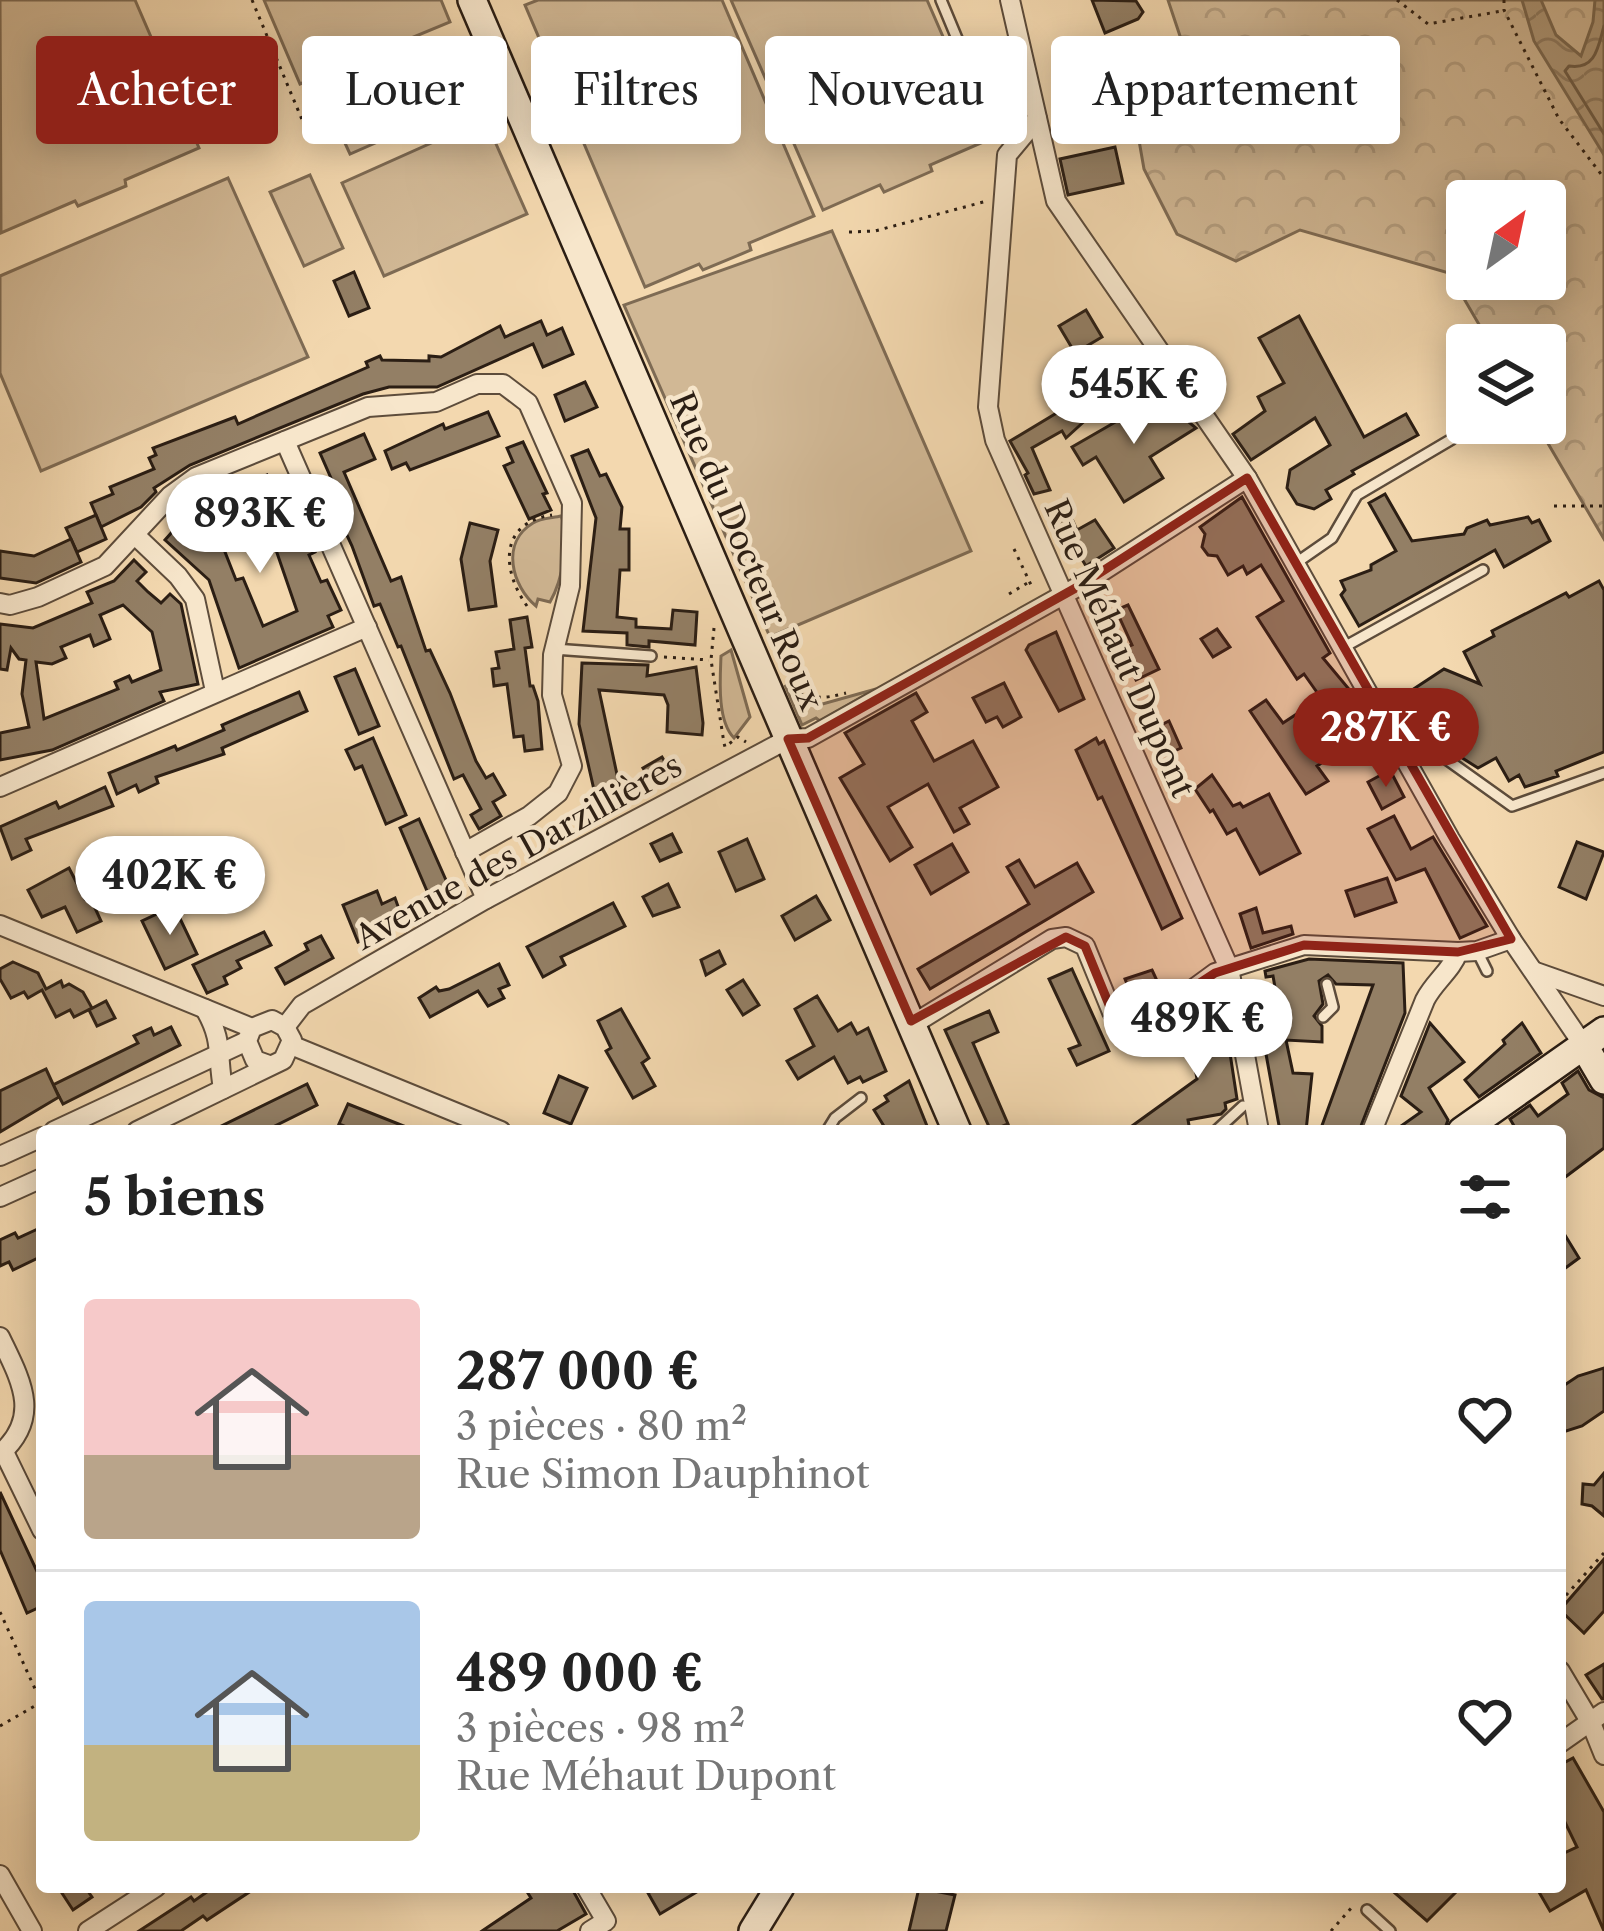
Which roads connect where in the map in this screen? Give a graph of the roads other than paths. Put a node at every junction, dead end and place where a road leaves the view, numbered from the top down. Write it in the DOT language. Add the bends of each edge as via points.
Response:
graph roads {
  1 [pos="472,0"];
  2 [pos="941,0"];
  3 [pos="1010,0"];
  4 [pos="1031,92"];
  5 [pos="1037,119"];
  6 [pos="285,441"];
  7 [pos="1446,443"];
  8 [pos="1246,478"];
  9 [pos="135,535"];
  10 [pos="1296,563"];
  11 [pos="1483,571"];
  12 [pos="1062,592"];
  13 [pos="0,603"];
  14 [pos="367,627"];
  15 [pos="1344,646"];
  16 [pos="554,650"];
  17 [pos="651,656"];
  18 [pos="215,692"];
  19 [pos="1392,733"];
  20 [pos="776,745"];
  21 [pos="1604,773"];
  22 [pos="0,787"];
  23 [pos="465,853"];
  24 [pos="486,899"];
  25 [pos="0,925"];
  26 [pos="1511,939"];
  27 [pos="1468,952"];
  28 [pos="1229,968"];
  29 [pos="1486,970"];
  30 [pos="1536,973"];
  31 [pos="1327,984"];
  32 [pos="1604,996"];
  33 [pos="205,1009"];
  34 [pos="1323,1017"];
  35 [pos="911,1022"];
  36 [pos="250,1035"];
  37 [pos="288,1036"];
  38 [pos="1594,1038"];
  39 [pos="218,1054"];
  40 [pos="269,1065"];
  41 [pos="1604,1080"];
  42 [pos="223,1088"];
  43 [pos="860,1098"];
  44 [pos="1248,1105"];
  45 [pos="1226,1108"];
  46 [pos="67,1125"];
  47 [pos="149,1125"];
  48 [pos="488,1125"];
  49 [pos="831,1125"];
  50 [pos="954,1125"];
  51 [pos="1223,1125"];
  52 [pos="1256,1125"];
  53 [pos="1374,1125"];
  54 [pos="1471,1125"];
  55 [pos="36,1140"];
  56 [pos="0,1156"];
  57 [pos="36,1181"];
  58 [pos="0,1197"];
  59 [pos="0,1337"];
  60 [pos="2,1453"];
  61 [pos="36,1518"];
  62 [pos="1566,1678"];
  63 [pos="1598,1717"];
  64 [pos="1566,1739"];
  65 [pos="1604,1755"];
  66 [pos="0,1875"];
  67 [pos="147,1893"];
  68 [pos="590,1893"];
  69 [pos="776,1893"];
  70 [pos="1367,1910"];
  71 [pos="32,1931"];
  72 [pos="88,1931"];
  73 [pos="590,1931"];
  74 [pos="753,1931"];
  75 [pos="1390,1931"];
  1 -- 20 [label="street, Rue du Docteur Roux"];
  2 -- 4 [label="lane" via="973,77"];
  3 -- 4 [label="street"];
  4 -- 5 [label="street"];
  5 -- 8 [label="street" via="1055,201"];
  5 -- 12 [label="street, Rue Méhaut Dupont" via="1007,155 988,407"];
  6 -- 9 [label="street" via="196,477"];
  6 -- 14 [label="street"];
  6 -- 16 [label="street" via="368,407 436,402 478,384 503,384 528,404 572,503 570,586"];
  7 -- 10 [label="lane" via="1357,495 1332,538"];
  8 -- 10 [label="street"];
  8 -- 12 [label="street, Avenue des Darzillières"];
  9 -- 13 [label="street" via="92,574"];
  9 -- 18 [label="street" via="195,599"];
  10 -- 15 [label="street"];
  11 -- 15 [label="lane"];
  12 -- 20 [label="street, Avenue des Darzillières" via="808,738"];
  12 -- 28 [label="street, Rue Méhaut Dupont"];
  14 -- 18 [label="street"];
  14 -- 23 [label="street"];
  15 -- 19 [label="street"];
  16 -- 17 [label="lane"];
  16 -- 23 [label="street" via="552,694 572,766 558,793 530,816"];
  18 -- 22 [label="street"];
  19 -- 21 [label="lane" via="1421,741 1512,806"];
  19 -- 26 [label="street"];
  20 -- 24 [label="street, Avenue des Darzillières"];
  20 -- 35 [label="street, Rue du Docteur Roux"];
  23 -- 24 [label="street"];
  24 -- 37 [label="street, Avenue des Darzillières" via="302,1005"];
  25 -- 33 [label="street"];
  26 -- 27 [label="street"];
  26 -- 30 [label="street"];
  27 -- 28 [label="street" via="1304,945"];
  27 -- 29 [label="lane"];
  27 -- 53 [label="street" via="1434,982"];
  28 -- 35 [label="street" via="1131,1028 1112,1012 1085,946 1052,939"];
  28 -- 44 [label="street, Rue Méhaut Dupont"];
  30 -- 32 [label="street"];
  30 -- 38 [label="street"];
  31 -- 34 [label="lane" via="1333,1007"];
  33 -- 36 [label="street"];
  33 -- 39 [label="street" via="220,1034"];
  35 -- 50 [label="street, Rue du Docteur Roux"];
  36 -- 37 [label="street" via="265,1021"];
  36 -- 39 [label="street"];
  36 -- 40 [label="street" via="255,1060"];
  37 -- 40 [label="street" via="284,1060"];
  37 -- 48 [label="street"];
  38 -- 41 [label="street"];
  38 -- 54 [label="street"];
  39 -- 42 [label="street"];
  39 -- 46 [label="street"];
  40 -- 42 [label="street"];
  42 -- 47 [label="street"];
  43 -- 49 [label="lane"];
  44 -- 45 [label="lane"];
  44 -- 51 [label="lane"];
  44 -- 52 [label="street, Rue Méhaut Dupont"];
  55 -- 56 [label="street"];
  57 -- 58 [label="street"];
  59 -- 60 [label="street" via="26,1392 21,1425"];
  60 -- 61 [label="street"];
  62 -- 63 [label="street"];
  63 -- 64 [label="street"];
  63 -- 65 [label="street"];
  66 -- 71 [label="street"];
  67 -- 72 [label="street"];
  68 -- 73 [label="street" via="606,1921"];
  69 -- 74 [label="street"];
  70 -- 75 [label="lane"];
}
